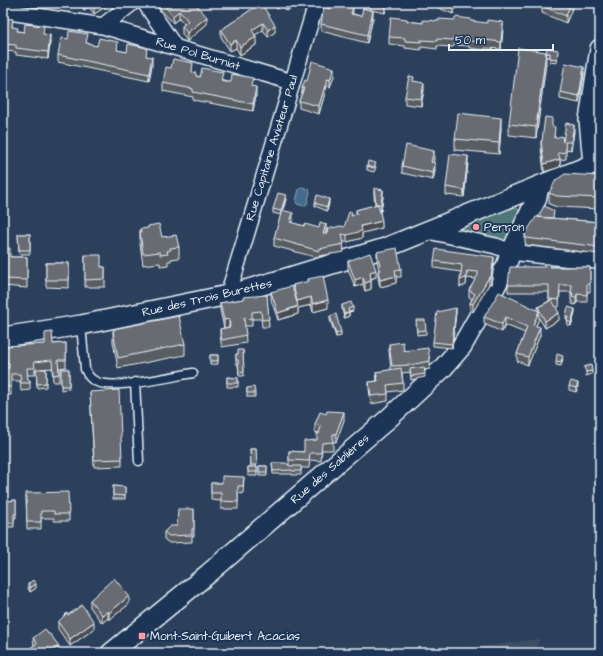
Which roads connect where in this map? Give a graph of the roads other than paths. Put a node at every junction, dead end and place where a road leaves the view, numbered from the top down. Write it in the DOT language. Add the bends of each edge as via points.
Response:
graph roads {
  1 [pos="132,3"];
  2 [pos="145,3"];
  3 [pos="321,3"];
  4 [pos="3,11"];
  5 [pos="104,26"];
  6 [pos="175,47"];
  7 [pos="600,49"];
  8 [pos="292,82"];
  9 [pos="597,164"];
  10 [pos="539,186"];
  11 [pos="428,231"];
  12 [pos="511,252"];
  13 [pos="600,261"];
  14 [pos="228,295"];
  15 [pos="81,325"];
  16 [pos="3,337"];
  17 [pos="194,373"];
  18 [pos="135,382"];
  19 [pos="139,461"];
  20 [pos="111,653"];
  1 -- 5 [label="street"];
  2 -- 6 [label="street"];
  3 -- 8 [label="street, Rue Capitaine Aviateur Paul" via="314,11"];
  4 -- 5 [label="street, Rue Pol Burniat"];
  5 -- 6 [label="street, Rue Pol Burniat"];
  6 -- 8 [label="street, Rue Pol Burniat"];
  7 -- 9 [label="street" via="589,120"];
  8 -- 14 [label="street, Rue Capitaine Aviateur Paul"];
  9 -- 10 [label="street, Rue des Trois Burettes"];
  10 -- 11 [label="street, Rue des Trois Burettes"];
  10 -- 12 [label="street, Rue des Sablières" via="536,200"];
  11 -- 12 [label="street" via="496,246"];
  11 -- 14 [label="street, Rue des Trois Burettes" via="385,248"];
  12 -- 13 [label="street"];
  12 -- 20 [label="street, Rue des Sablières" via="502,274 465,339 442,369 214,569"];
  14 -- 15 [label="street, Rue des Trois Burettes"];
  15 -- 16 [label="street, Rue des Trois Burettes"];
  15 -- 18 [label="lane" via="85,369 88,376 102,384"];
  17 -- 18 [label="lane"];
  18 -- 19 [label="lane"];
}
